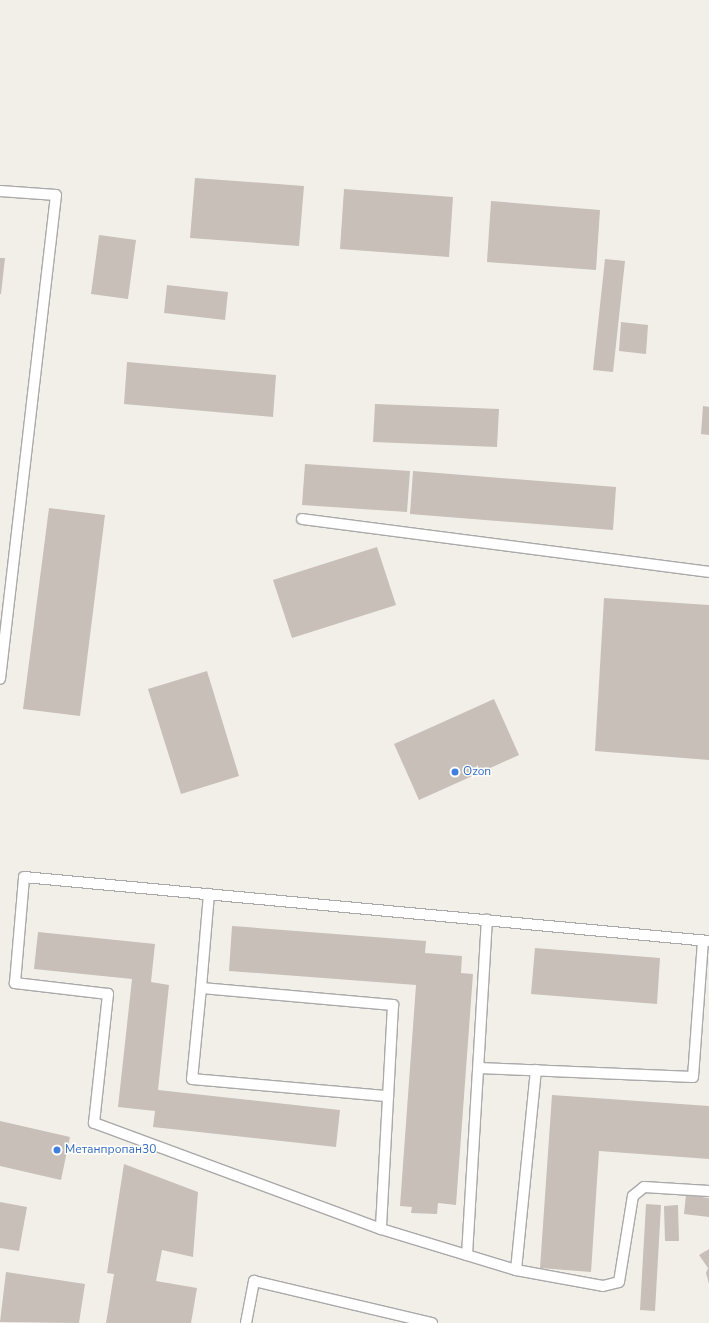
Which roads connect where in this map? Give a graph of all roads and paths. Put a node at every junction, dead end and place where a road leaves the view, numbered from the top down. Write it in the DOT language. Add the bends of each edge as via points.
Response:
graph roads {
  1 [pos="0,191"];
  2 [pos="302,519"];
  3 [pos="709,572"];
  4 [pos="0,679"];
  5 [pos="209,894"];
  6 [pos="487,920"];
  7 [pos="706,941"];
  8 [pos="201,988"];
  9 [pos="479,1068"];
  10 [pos="536,1070"];
  11 [pos="388,1096"];
  12 [pos="709,1191"];
  13 [pos="381,1229"];
  14 [pos="467,1255"];
  15 [pos="516,1270"];
  16 [pos="246,1323"];
  17 [pos="432,1323"];
  1 -- 4 [label="lane" via="56,195"];
  2 -- 3 [label="lane"];
  5 -- 6 [label="lane"];
  5 -- 8 [label="lane"];
  5 -- 13 [label="lane" via="24,877 15,983 108,994 94,1123"];
  6 -- 7 [label="lane"];
  6 -- 9 [label="lane"];
  7 -- 10 [label="lane" via="693,1077"];
  8 -- 11 [label="lane" via="392,1005"];
  8 -- 11 [label="lane" via="192,1079"];
  9 -- 10 [label="lane"];
  9 -- 14 [label="lane"];
  10 -- 15 [label="lane"];
  11 -- 13 [label="lane"];
  12 -- 15 [label="lane" via="644,1187 633,1196 619,1282 604,1286"];
  13 -- 14 [label="lane"];
  14 -- 15 [label="lane"];
  16 -- 17 [label="lane" via="254,1281"];
}
